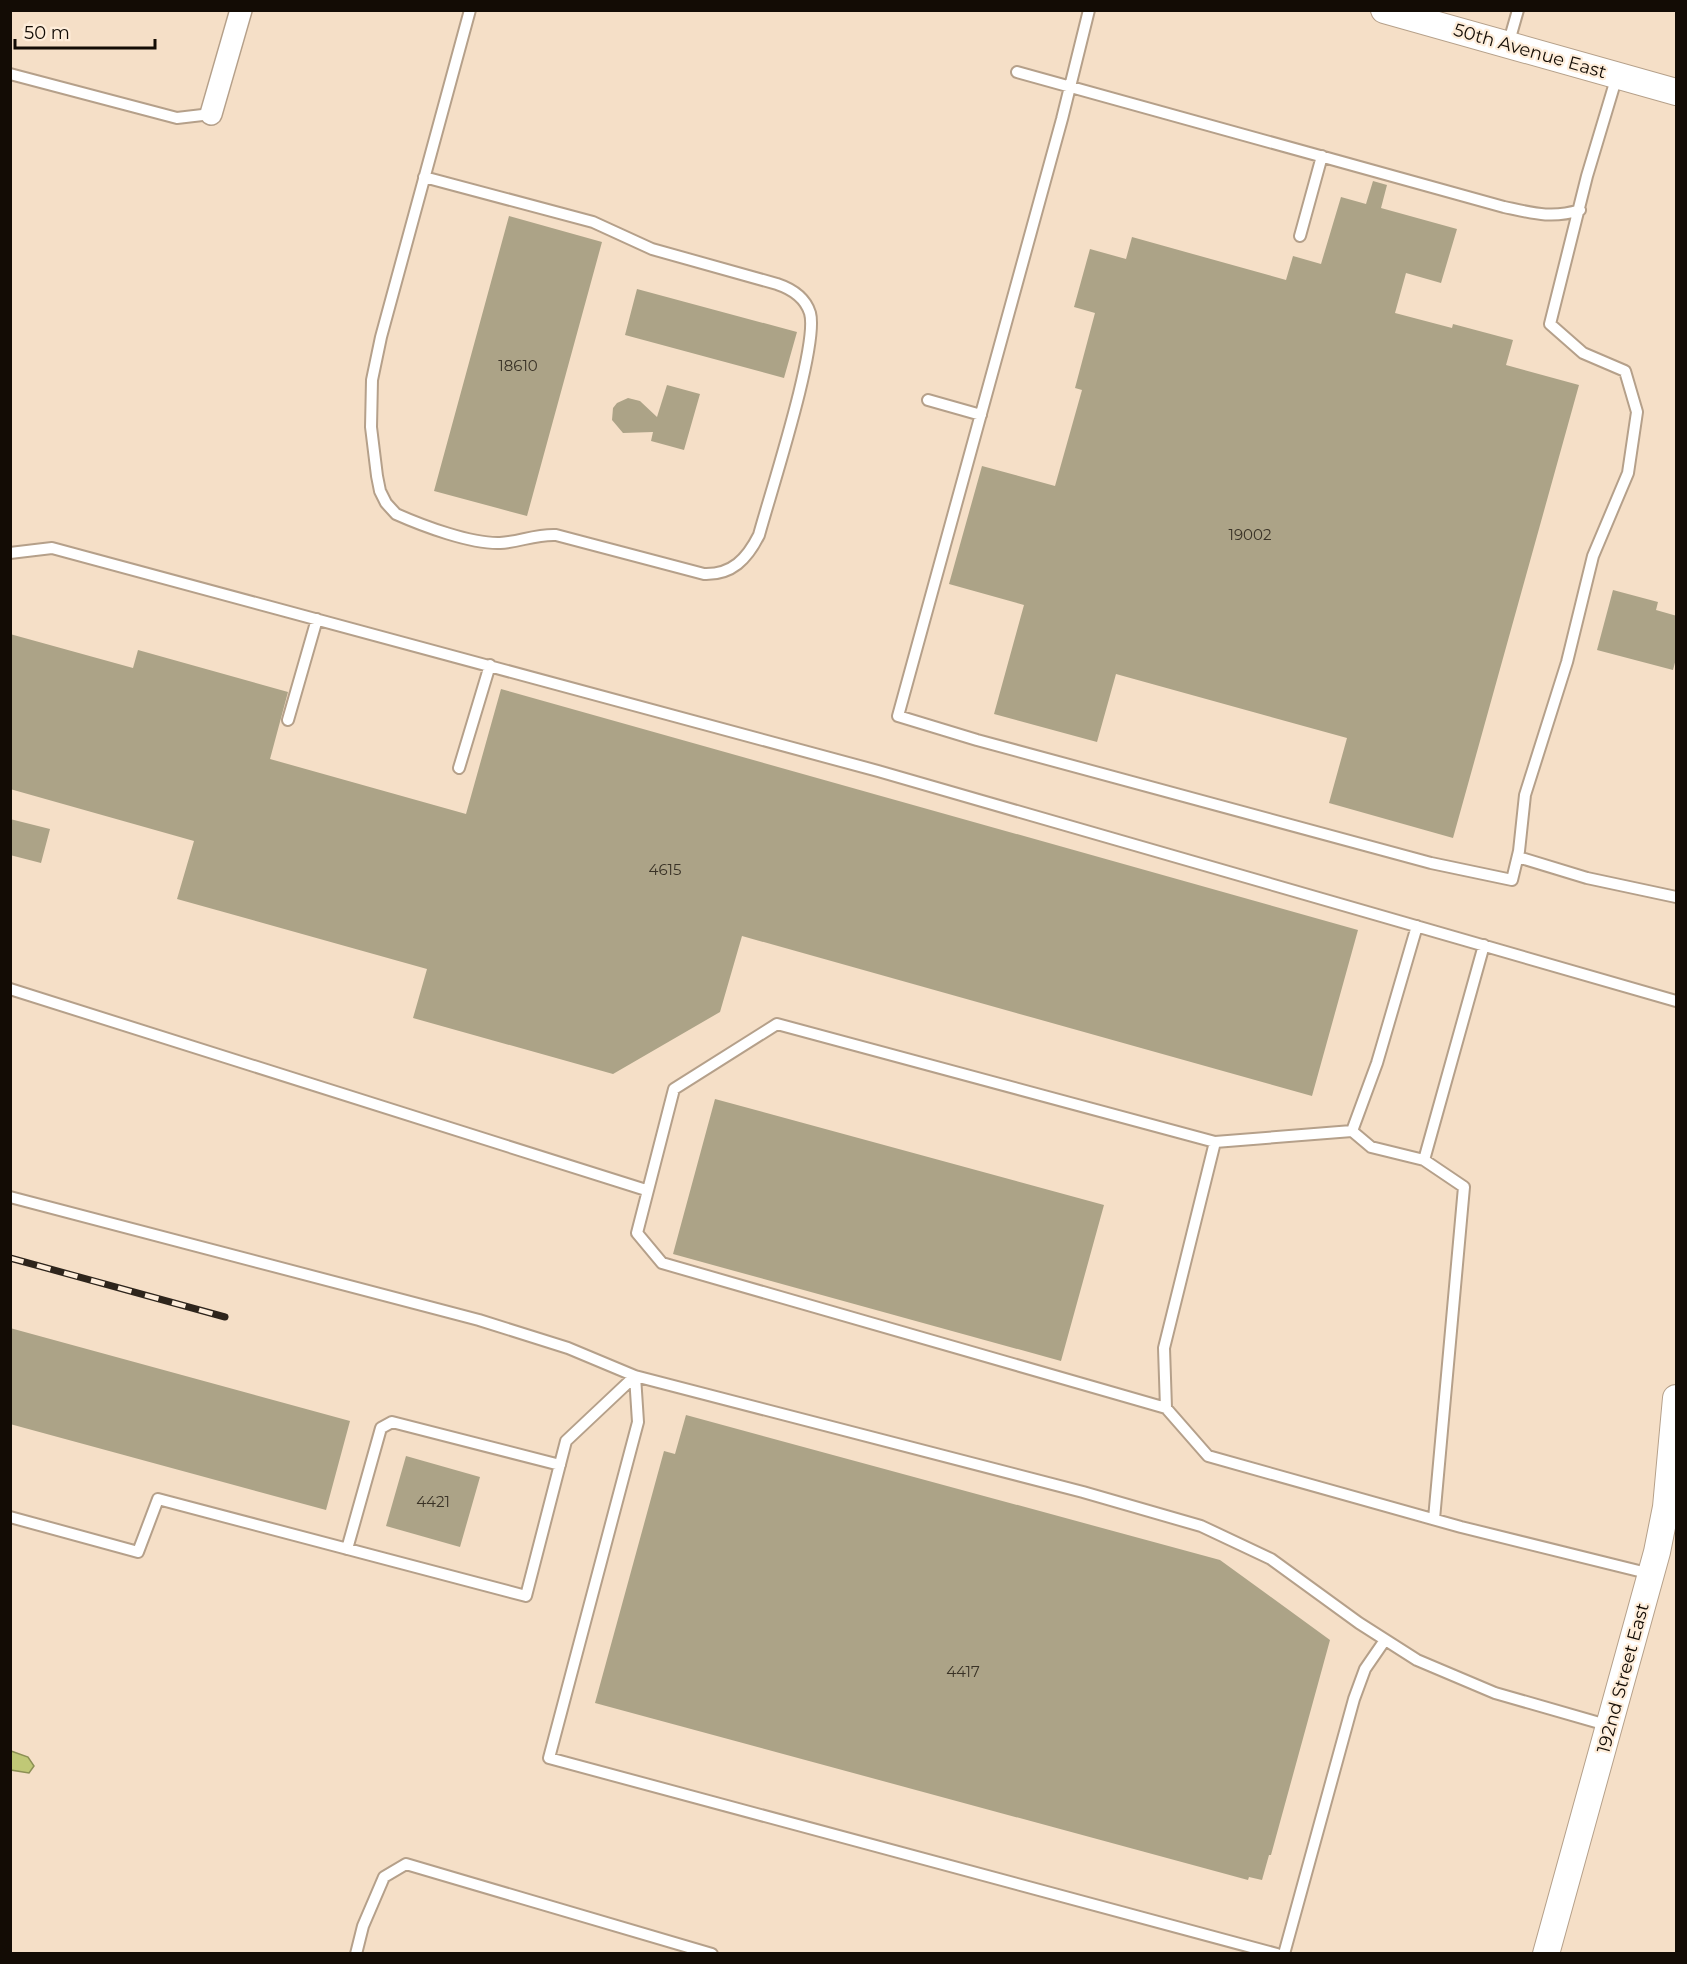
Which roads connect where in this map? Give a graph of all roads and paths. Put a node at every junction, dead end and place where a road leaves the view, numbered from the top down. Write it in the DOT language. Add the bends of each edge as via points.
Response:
graph roads {
  1 [pos="241,10"];
  2 [pos="470,10"];
  3 [pos="1089,10"];
  4 [pos="1384,10"];
  5 [pos="1518,10"];
  6 [pos="1508,45"];
  7 [pos="1017,72"];
  8 [pos="10,74"];
  9 [pos="1617,75"];
  10 [pos="1070,85"];
  11 [pos="1677,92"];
  12 [pos="211,114"];
  13 [pos="1322,156"];
  14 [pos="424,177"];
  15 [pos="1580,210"];
  16 [pos="1300,236"];
  17 [pos="928,400"];
  18 [pos="981,415"];
  19 [pos="10,553"];
  20 [pos="317,619"];
  21 [pos="490,665"];
  22 [pos="288,720"];
  23 [pos="459,768"];
  24 [pos="1518,857"];
  25 [pos="1677,897"];
  26 [pos="1417,926"];
  27 [pos="1484,945"];
  28 [pos="10,989"];
  29 [pos="1677,1001"];
  30 [pos="1352,1131"];
  31 [pos="1215,1142"];
  32 [pos="1424,1160"];
  33 [pos="646,1190"];
  34 [pos="10,1197"];
  35 [pos="635,1376"];
  36 [pos="1677,1398"];
  37 [pos="1166,1408"];
  38 [pos="560,1466"];
  39 [pos="10,1517"];
  40 [pos="1434,1519"];
  41 [pos="347,1549"];
  42 [pos="1651,1574"];
  43 [pos="1385,1640"];
  44 [pos="1610,1726"];
  45 [pos="356,1953"];
  46 [pos="712,1953"];
  47 [pos="1277,1953"];
  48 [pos="1284,1953"];
  49 [pos="1546,1953"];
  1 -- 12 [label="street"];
  2 -- 14 [label="lane"];
  3 -- 10 [label="lane"];
  4 -- 6 [label="street, 50th Avenue East"];
  5 -- 6 [label="lane"];
  6 -- 9 [label="street, 50th Avenue East"];
  7 -- 10 [label="lane"];
  8 -- 12 [label="lane" via="177,118"];
  9 -- 11 [label="street, 50th Avenue East"];
  9 -- 15 [label="lane"];
  10 -- 13 [label="lane"];
  10 -- 18 [label="lane"];
  13 -- 15 [label="lane" via="1545,217"];
  13 -- 16 [label="lane"];
  14 -- 14 [label="lane" via="372,380 374,456 386,503 396,514 481,541 502,543 556,535 704,574 727,572 735,567 749,554 759,535 807,360 812,325 801,297 777,284 652,249 593,222"];
  15 -- 24 [label="lane" via="1550,324 1583,353 1625,371 1637,412 1628,473 1593,556 1567,662 1525,795"];
  17 -- 18 [label="lane"];
  18 -- 24 [label="lane" via="898,716 1431,863 1512,880"];
  19 -- 20 [label="lane" via="52,548"];
  20 -- 21 [label="lane"];
  20 -- 22 [label="lane"];
  21 -- 23 [label="lane"];
  21 -- 26 [label="lane" via="878,771"];
  24 -- 25 [label="lane" via="1587,878"];
  26 -- 27 [label="lane"];
  26 -- 30 [label="lane" via="1377,1063"];
  27 -- 29 [label="lane"];
  27 -- 32 [label="lane"];
  28 -- 33 [label="lane"];
  30 -- 31 [label="lane"];
  30 -- 32 [label="lane" via="1371,1147"];
  31 -- 33 [label="lane" via="777,1024 674,1089"];
  31 -- 37 [label="lane" via="1164,1348"];
  32 -- 40 [label="lane" via="1464,1187"];
  33 -- 37 [label="lane" via="637,1233 662,1263 675,1269"];
  34 -- 35 [label="lane" via="479,1320 568,1348"];
  35 -- 38 [label="lane" via="566,1442"];
  35 -- 43 [label="lane" via="1201,1526 1271,1559"];
  35 -- 47 [label="lane" via="638,1422 549,1758"];
  36 -- 42 [label="street, 192nd Street East" via="1666,1508"];
  37 -- 40 [label="lane" via="1208,1456"];
  38 -- 41 [label="lane" via="392,1422 381,1428"];
  38 -- 41 [label="lane" via="526,1596"];
  39 -- 41 [label="lane" via="138,1552 158,1499"];
  40 -- 42 [label="lane"];
  42 -- 44 [label="street, 192nd Street East"];
  43 -- 44 [label="lane" via="1417,1660 1495,1693"];
  43 -- 48 [label="lane" via="1365,1670 1354,1699"];
  44 -- 49 [label="street, 192nd Street East"];
  45 -- 46 [label="lane" via="384,1877 406,1864"];
}
